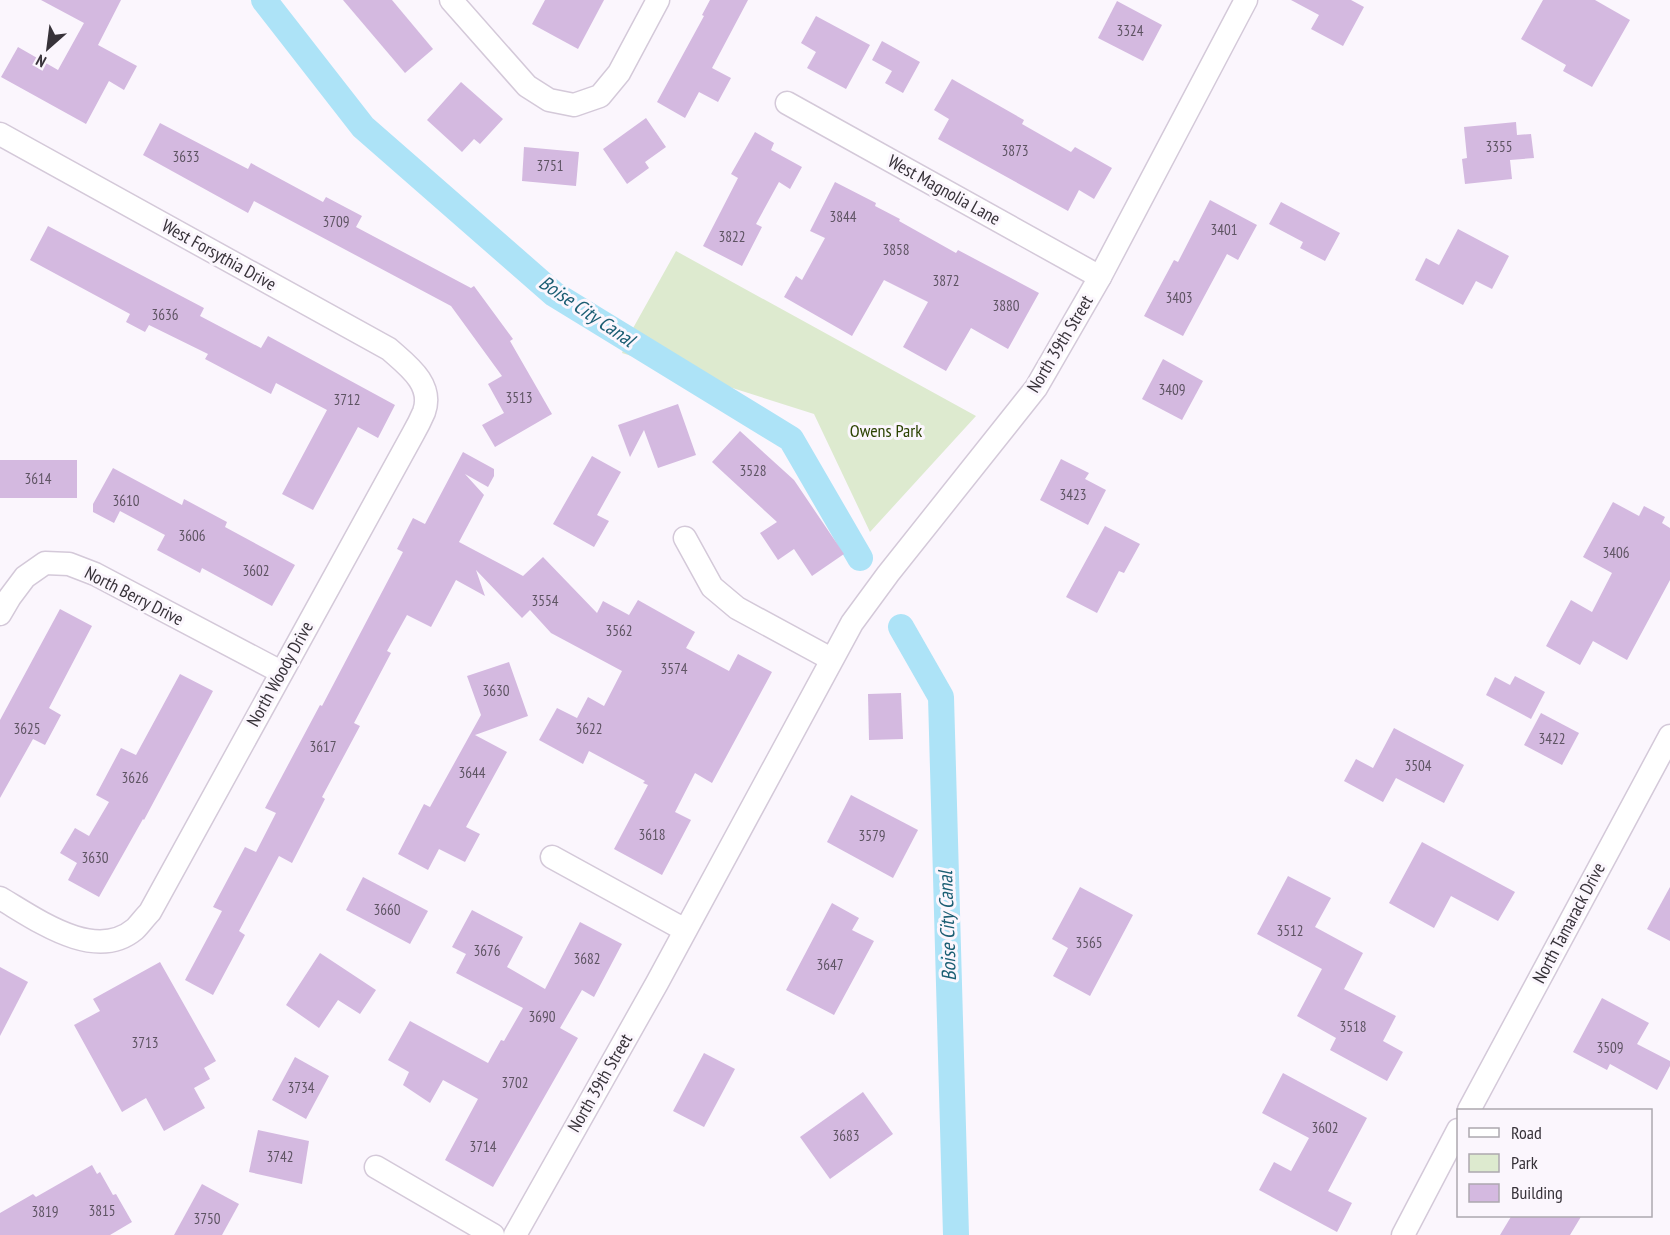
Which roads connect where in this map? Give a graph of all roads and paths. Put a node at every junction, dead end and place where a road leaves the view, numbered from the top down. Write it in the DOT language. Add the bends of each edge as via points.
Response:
graph roads {
  1 [pos="451,0"];
  2 [pos="658,0"];
  3 [pos="1246,0"];
  4 [pos="788,103"];
  5 [pos="0,134"];
  6 [pos="1100,277"];
  7 [pos="426,391"];
  8 [pos="685,538"];
  9 [pos="0,614"];
  10 [pos="831,659"];
  11 [pos="281,672"];
  12 [pos="1670,736"];
  13 [pos="552,857"];
  14 [pos="0,898"];
  15 [pos="685,930"];
  16 [pos="1470,1109"];
  17 [pos="1457,1132"];
  18 [pos="376,1167"];
  19 [pos="493,1235"];
  20 [pos="514,1235"];
  21 [pos="1402,1235"];
  1 -- 2 [label="street" via="527,86 549,100 574,105 600,96 619,73"];
  3 -- 6 [label="street, North 39th Street"];
  4 -- 6 [label="street, West Magnolia Lane"];
  5 -- 7 [label="street, West Forsythia Drive" via="388,349 412,369"];
  6 -- 10 [label="street, North 39th Street" via="1036,388 888,574"];
  7 -- 11 [label="street, North Woody Drive" via="425,410 413,434"];
  8 -- 10 [label="street" via="712,587 720,594 737,608"];
  9 -- 11 [label="street, North Berry Drive" via="25,577 45,563 69,564"];
  10 -- 15 [label="street, North 39th Street"];
  11 -- 14 [label="street, North Woody Drive" via="150,912 134,930 113,940 87,941 61,933"];
  12 -- 16 [label="street, North Tamarack Drive"];
  13 -- 15 [label="street"];
  15 -- 20 [label="street, North 39th Street"];
  17 -- 21 [label="street"];
  18 -- 19 [label="street"];
}
